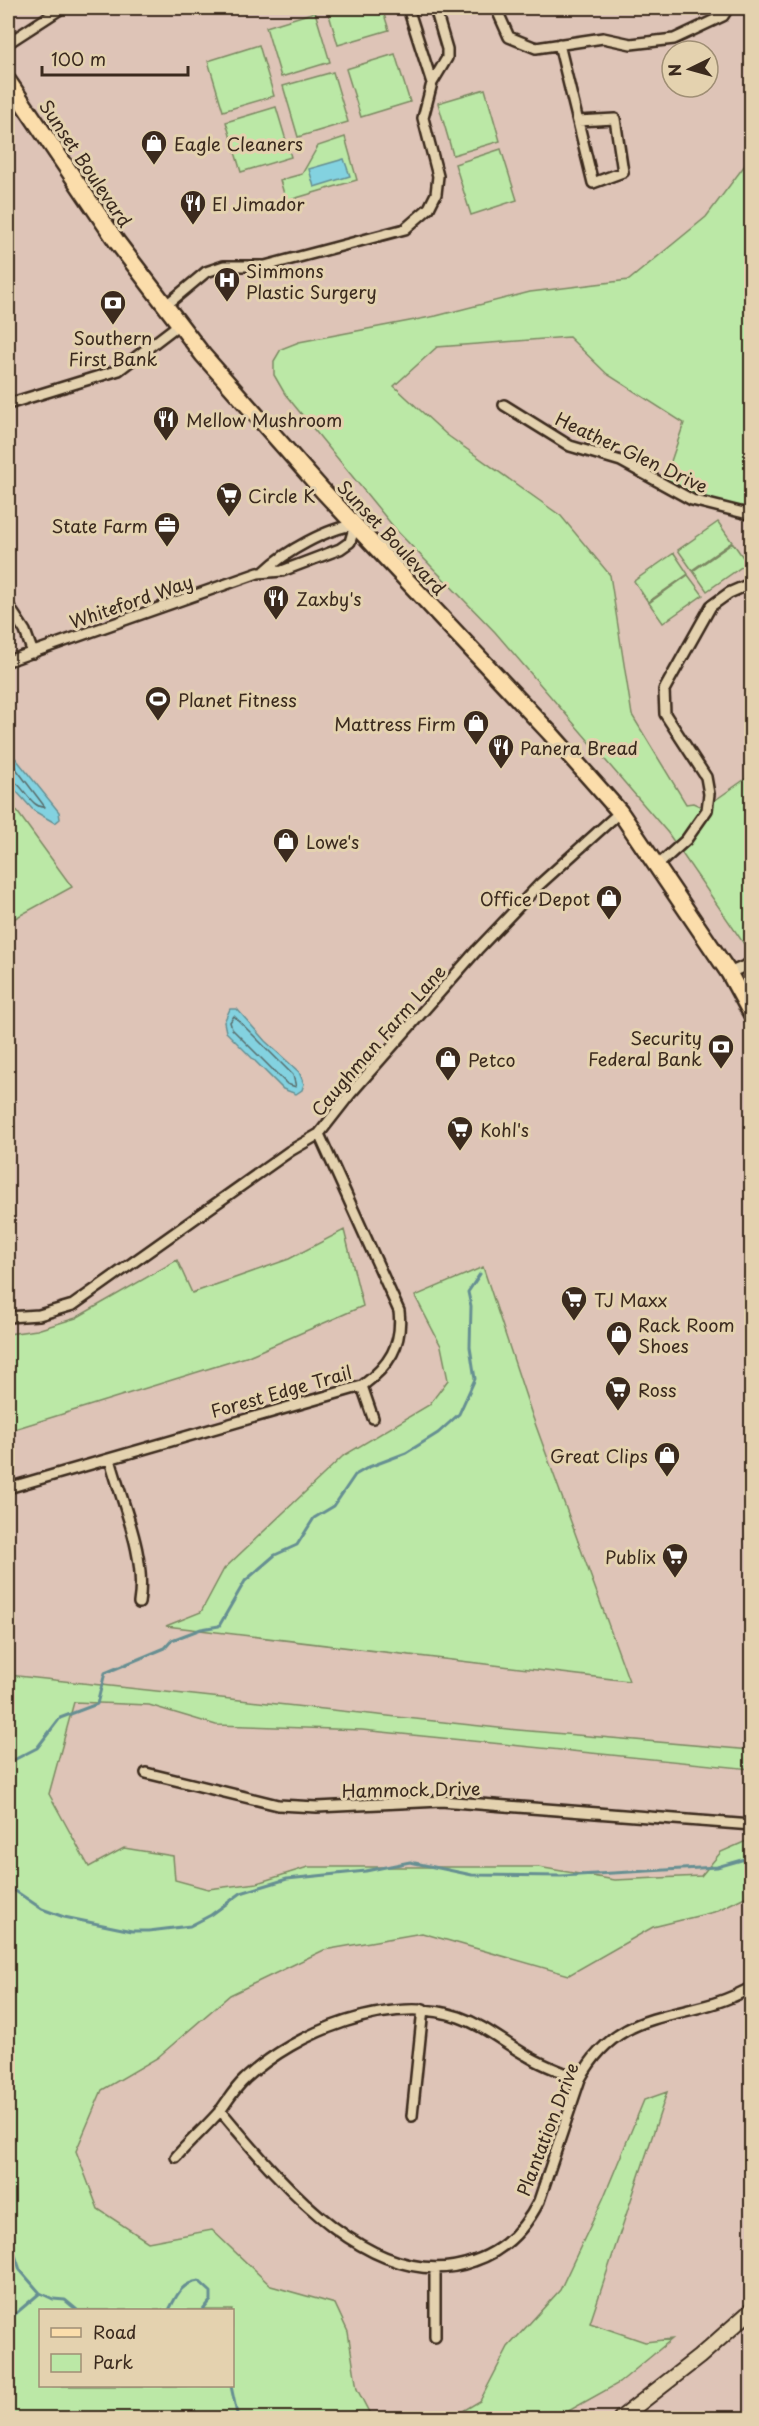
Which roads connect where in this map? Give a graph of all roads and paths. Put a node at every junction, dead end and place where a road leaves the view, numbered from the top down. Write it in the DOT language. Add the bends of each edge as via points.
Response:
graph roads {
  1 [pos="62,8"];
  2 [pos="408,8"];
  3 [pos="435,8"];
  4 [pos="496,8"];
  5 [pos="728,8"];
  6 [pos="8,42"];
  7 [pos="560,44"];
  8 [pos="8,81"];
  9 [pos="432,83"];
  10 [pos="578,121"];
  11 [pos="164,307"];
  12 [pos="178,325"];
  13 [pos="8,404"];
  14 [pos="504,405"];
  15 [pos="752,515"];
  16 [pos="354,525"];
  17 [pos="265,571"];
  18 [pos="752,583"];
  19 [pos="8,605"];
  20 [pos="33,652"];
  21 [pos="8,662"];
  22 [pos="620,812"];
  23 [pos="658,865"];
  24 [pos="752,963"];
  25 [pos="729,973"];
  26 [pos="752,1015"];
  27 [pos="319,1134"];
  28 [pos="8,1317"];
  29 [pos="362,1386"];
  30 [pos="373,1418"];
  31 [pos="110,1459"];
  32 [pos="8,1488"];
  33 [pos="139,1603"];
  34 [pos="146,1773"];
  35 [pos="752,1825"];
  36 [pos="752,1987"];
  37 [pos="423,2009"];
  38 [pos="580,2079"];
  39 [pos="220,2110"];
  40 [pos="412,2116"];
  41 [pos="176,2157"];
  42 [pos="435,2268"];
  43 [pos="752,2310"];
  44 [pos="435,2337"];
  45 [pos="621,2418"];
  1 -- 6 [label="street"];
  2 -- 9 [label="street"];
  3 -- 9 [label="street" via="447,58"];
  4 -- 7 [label="street" via="509,37 536,48"];
  5 -- 7 [label="street" via="723,16 674,39 632,44 603,38"];
  7 -- 10 [label="street"];
  8 -- 11 [label="main road, Sunset Boulevard"];
  9 -- 11 [label="street" via="423,118 438,176 436,194 416,222 405,229 265,266 224,266 206,273"];
  10 -- 10 [label="street" via="593,183 623,172 615,119"];
  11 -- 12 [label="main road, Sunset Boulevard"];
  12 -- 13 [label="street" via="119,370"];
  12 -- 16 [label="main road, Sunset Boulevard"];
  14 -- 15 [label="street, Heather Glen Drive" via="570,446 621,461 692,500"];
  16 -- 17 [label="street, Whiteford Way" via="336,527"];
  16 -- 17 [label="street, Whiteford Way" via="350,542 340,549 282,571"];
  16 -- 22 [label="main road, Sunset Boulevard"];
  17 -- 20 [label="street, Whiteford Way"];
  18 -- 23 [label="street" via="711,606 664,690 665,714 706,777 709,794 706,810 686,840"];
  19 -- 20 [label="street"];
  20 -- 21 [label="street, Whiteford Way"];
  22 -- 23 [label="main road, Sunset Boulevard"];
  22 -- 27 [label="street, Caughman Farm Lane" via="539,885 477,950"];
  23 -- 25 [label="main road, Sunset Boulevard"];
  24 -- 25 [label="street"];
  25 -- 26 [label="main road, Sunset Boulevard"];
  27 -- 28 [label="street, Caughman Farm Lane" via="73,1305 39,1315"];
  27 -- 29 [label="street, Forest Edge Trail" via="399,1311 399,1340 391,1358"];
  29 -- 30 [label="street"];
  29 -- 31 [label="street, Forest Edge Trail"];
  31 -- 32 [label="street, Forest Edge Trail"];
  31 -- 33 [label="street" via="138,1557 142,1586"];
  34 -- 35 [label="street, Hammock Drive" via="278,1804 317,1807 441,1801"];
  36 -- 38 [label="street, Plantation Drive" via="729,1998 645,2020 621,2032 593,2057"];
  37 -- 38 [label="street" via="476,2024 525,2055"];
  37 -- 39 [label="street" via="403,2008 365,2015 302,2041 245,2079"];
  37 -- 40 [label="street"];
  38 -- 42 [label="street, Plantation Drive" via="539,2201 524,2225 512,2239 488,2255 460,2266"];
  39 -- 41 [label="street"];
  39 -- 42 [label="street, Plantation Drive" via="277,2177 328,2223 374,2251"];
  42 -- 44 [label="street"];
  43 -- 45 [label="street"];
}
